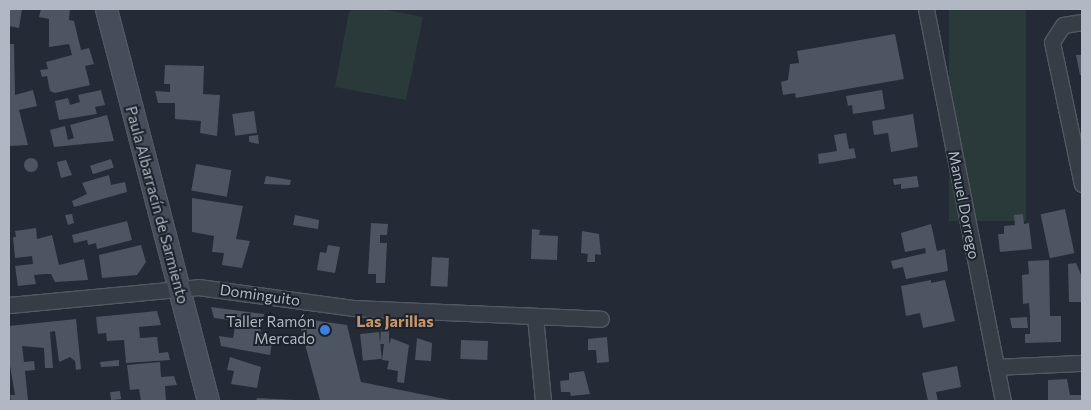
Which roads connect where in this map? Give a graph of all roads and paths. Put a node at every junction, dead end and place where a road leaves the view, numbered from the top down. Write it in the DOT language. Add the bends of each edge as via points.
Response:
graph roads {
  1 [pos="106,9"];
  2 [pos="926,9"];
  3 [pos="1082,22"];
  4 [pos="1082,182"];
  5 [pos="178,289"];
  6 [pos="9,305"];
  7 [pos="535,316"];
  8 [pos="601,319"];
  9 [pos="1082,363"];
  10 [pos="996,367"];
  11 [pos="208,401"];
  12 [pos="543,401"];
  13 [pos="1003,401"];
  1 -- 5 [label="main road, Paula Albarracín de Sarmiento"];
  2 -- 10 [label="street, Manuel Dorrego"];
  3 -- 4 [label="street" via="1063,26 1052,42"];
  5 -- 6 [label="street, Dominguito"];
  5 -- 7 [label="street, Dominguito" via="198,287 353,308"];
  5 -- 11 [label="main road, Paula Albarracín de Sarmiento"];
  7 -- 8 [label="street, Dominguito"];
  7 -- 12 [label="street"];
  9 -- 10 [label="street"];
  10 -- 13 [label="street, Manuel Dorrego"];
}
